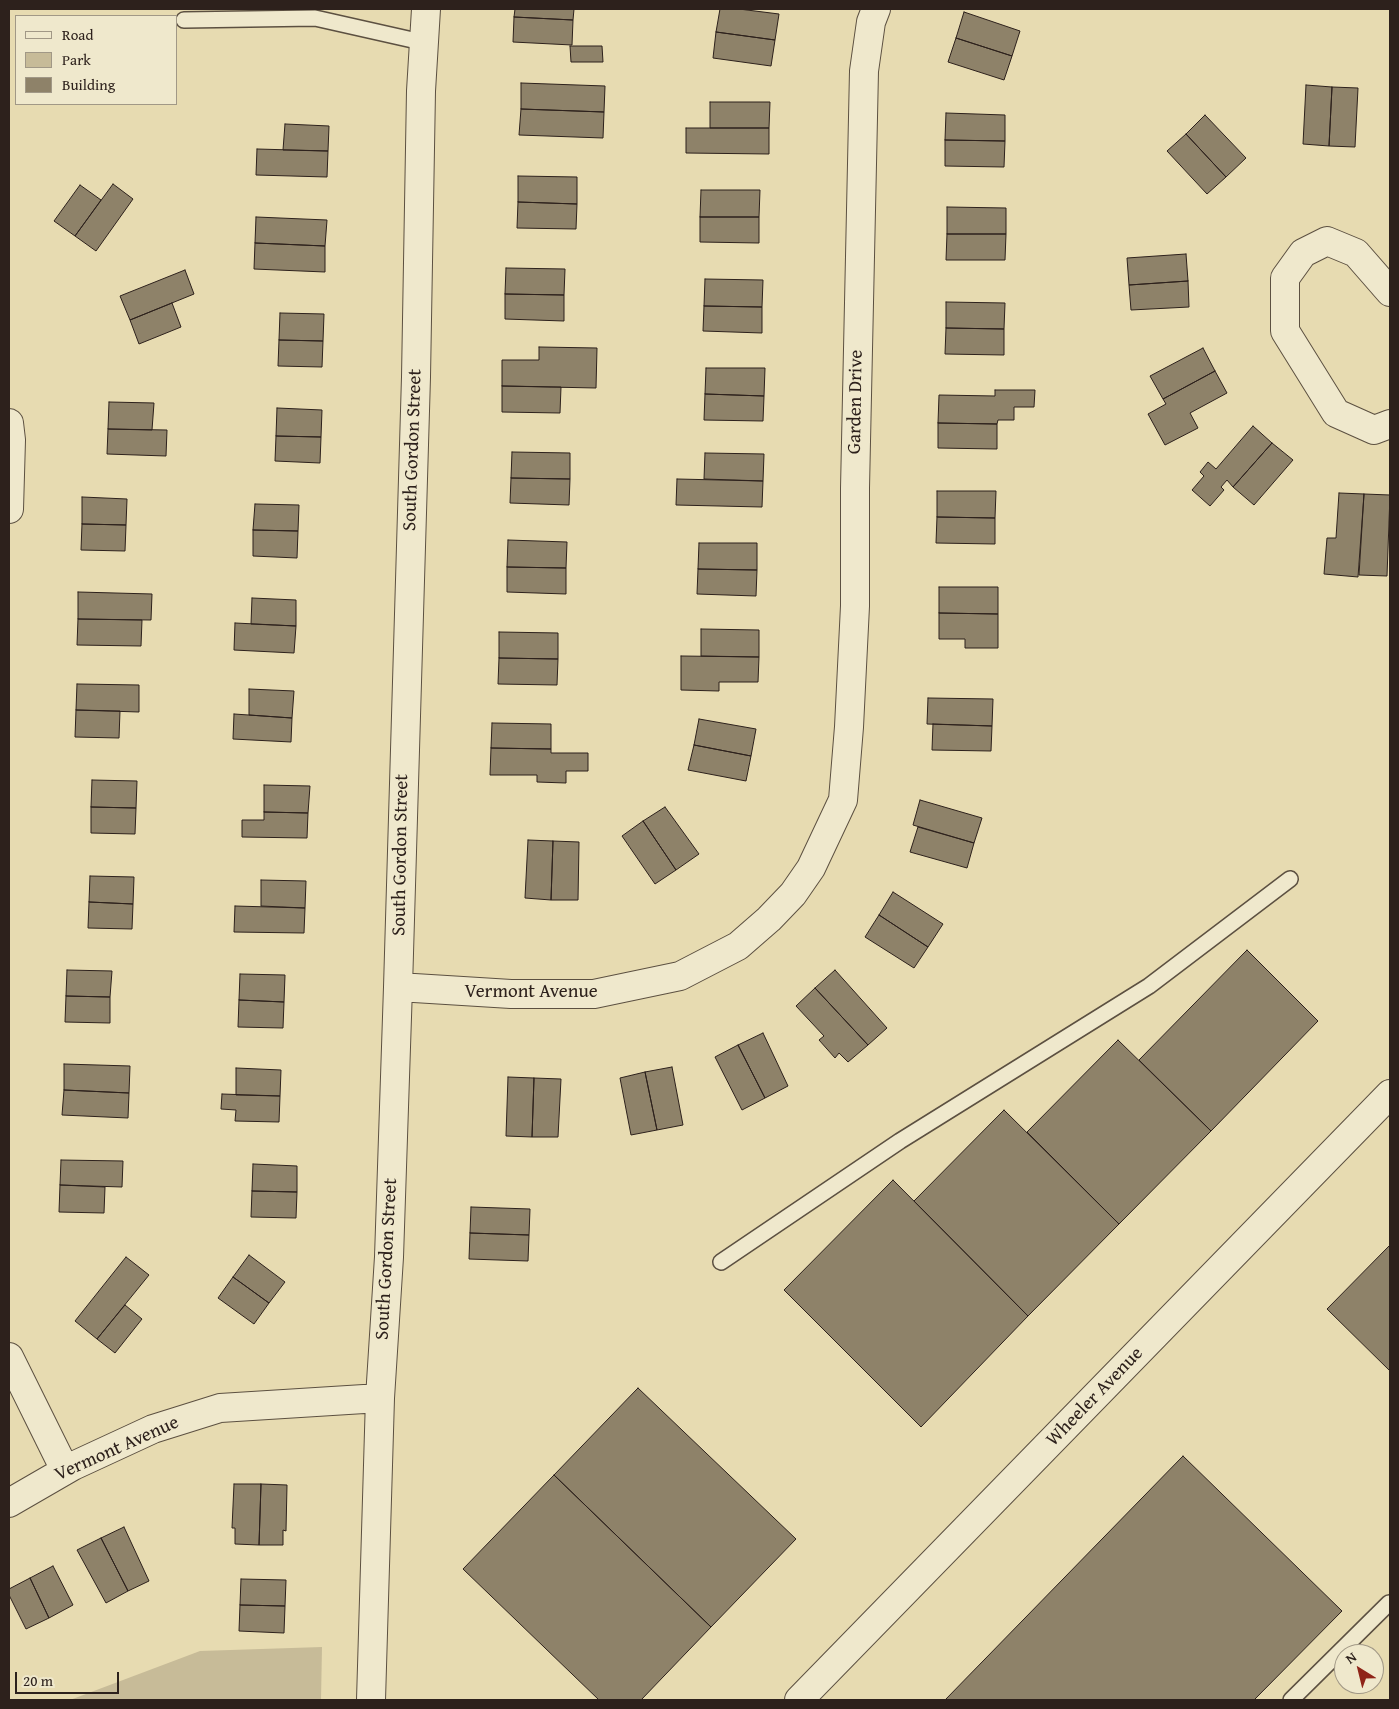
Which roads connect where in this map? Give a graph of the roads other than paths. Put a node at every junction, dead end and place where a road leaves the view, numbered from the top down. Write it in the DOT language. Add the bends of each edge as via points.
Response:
graph roads {
  1 [pos="426,9"];
  2 [pos="876,9"];
  3 [pos="184,20"];
  4 [pos="426,43"];
  5 [pos="1390,292"];
  6 [pos="9,423"];
  7 [pos="1390,424"];
  8 [pos="9,509"];
  9 [pos="843,795"];
  10 [pos="1290,879"];
  11 [pos="398,987"];
  12 [pos="1390,1094"];
  13 [pos="721,1262"];
  14 [pos="9,1356"];
  15 [pos="380,1398"];
  16 [pos="65,1470"];
  17 [pos="9,1503"];
  18 [pos="1389,1603"];
  19 [pos="372,1700"];
  20 [pos="799,1700"];
  21 [pos="1291,1700"];
  1 -- 4 [label="street, South Gordon Street"];
  2 -- 9 [label="street, Garden Drive" via="864,71 855,606"];
  3 -- 4 [label="lane" via="315,18"];
  4 -- 11 [label="street, South Gordon Street" via="421,91"];
  5 -- 7 [label="street" via="1356,253 1327,241 1302,253 1285,278 1285,331 1336,413 1374,430"];
  6 -- 8 [label="street"];
  9 -- 11 [label="street, Vermont Avenue" via="811,868 793,894 738,946 680,976 594,994 511,994"];
  10 -- 13 [label="lane" via="1148,986 900,1141"];
  11 -- 15 [label="street, South Gordon Street" via="389,1257"];
  12 -- 20 [label="street, Wheeler Avenue"];
  14 -- 16 [label="street"];
  15 -- 16 [label="street, Vermont Avenue" via="220,1408 154,1429"];
  15 -- 19 [label="street, South Gordon Street"];
  16 -- 17 [label="street, Vermont Avenue"];
  18 -- 21 [label="lane"];
}
